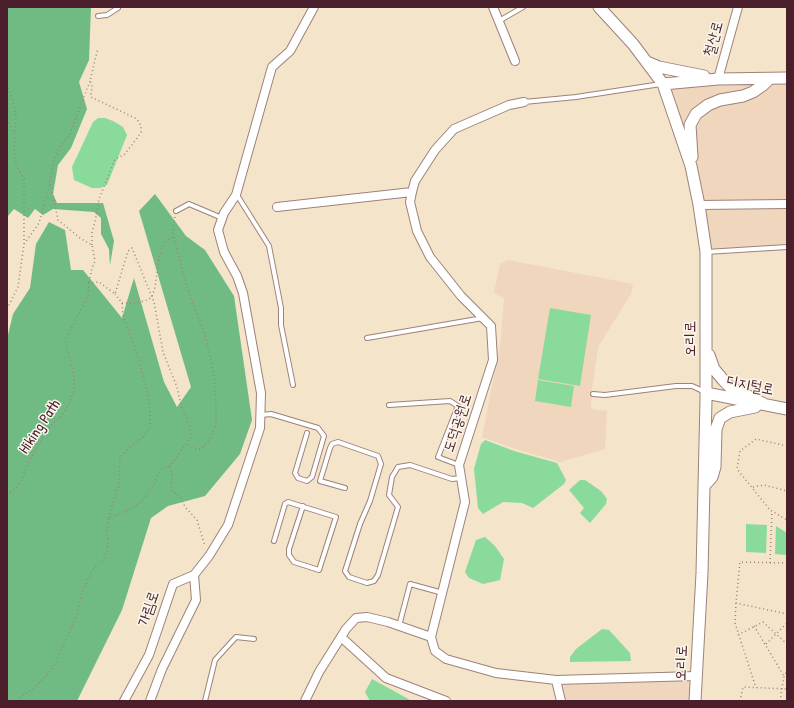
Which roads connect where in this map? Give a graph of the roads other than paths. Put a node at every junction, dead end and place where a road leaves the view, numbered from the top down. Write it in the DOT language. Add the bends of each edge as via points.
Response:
graph roads {
  1 [pos="314,7"];
  2 [pos="493,7"];
  3 [pos="523,7"];
  4 [pos="738,7"];
  5 [pos="118,8"];
  6 [pos="602,8"];
  7 [pos="98,16"];
  8 [pos="499,21"];
  9 [pos="515,61"];
  10 [pos="647,62"];
  11 [pos="787,78"];
  12 [pos="716,79"];
  13 [pos="770,79"];
  14 [pos="663,84"];
  15 [pos="524,102"];
  16 [pos="691,166"];
  17 [pos="412,192"];
  18 [pos="236,195"];
  19 [pos="787,204"];
  20 [pos="699,205"];
  21 [pos="277,208"];
  22 [pos="176,211"];
  23 [pos="222,218"];
  24 [pos="787,247"];
  25 [pos="706,252"];
  26 [pos="483,318"];
  27 [pos="367,338"];
  28 [pos="706,346"];
  29 [pos="293,385"];
  30 [pos="706,393"];
  31 [pos="594,394"];
  32 [pos="762,404"];
  33 [pos="389,405"];
  34 [pos="787,409"];
  35 [pos="261,415"];
  36 [pos="307,433"];
  37 [pos="459,465"];
  38 [pos="461,477"];
  39 [pos="704,486"];
  40 [pos="345,488"];
  41 [pos="303,506"];
  42 [pos="274,541"];
  43 [pos="194,575"];
  44 [pos="442,593"];
  45 [pos="399,626"];
  46 [pos="341,637"];
  47 [pos="431,637"];
  48 [pos="254,639"];
  49 [pos="696,676"];
  50 [pos="556,680"];
  51 [pos="124,701"];
  52 [pos="150,701"];
  53 [pos="205,701"];
  54 [pos="305,701"];
  55 [pos="446,701"];
  56 [pos="561,701"];
  57 [pos="695,701"];
  1 -- 18 [label="street" via="290,51 272,67"];
  2 -- 8 [label="street"];
  3 -- 8 [label="lane"];
  4 -- 12 [label="street, 철산로"];
  5 -- 7 [label="lane" via="107,15"];
  6 -- 10 [label="main road, 오리로"];
  8 -- 9 [label="street"];
  10 -- 12 [label="main road"];
  10 -- 14 [label="main road, 오리로"];
  11 -- 13 [label="main road, 철산로"];
  12 -- 13 [label="main road, 철산로"];
  12 -- 14 [label="main road, 철산로"];
  13 -- 16 [label="main road" via="753,92 720,100 696,114 690,125"];
  14 -- 15 [label="lane"];
  14 -- 16 [label="main road, 오리로"];
  15 -- 17 [label="street" via="509,104 454,129 427,162 415,181"];
  16 -- 20 [label="main road, 오리로"];
  17 -- 21 [label="street"];
  17 -- 26 [label="street, 도덕공원로" via="410,202 417,231 430,257 461,296"];
  18 -- 23 [label="street"];
  18 -- 29 [label="lane" via="269,246"];
  19 -- 20 [label="street"];
  20 -- 25 [label="main road, 오리로"];
  22 -- 23 [label="lane" via="189,204"];
  23 -- 35 [label="street" via="218,230 224,252 243,293 261,393"];
  24 -- 25 [label="lane"];
  25 -- 28 [label="main road, 오리로"];
  26 -- 27 [label="lane"];
  26 -- 37 [label="street, 도덕공원로" via="491,326 493,360"];
  28 -- 30 [label="main road, 오리로"];
  28 -- 32 [label="main road" via="714,369 724,381 730,387"];
  30 -- 31 [label="lane" via="692,386 676,386 605,395"];
  30 -- 32 [label="main road, 디지털로"];
  30 -- 39 [label="main road, 오리로"];
  32 -- 34 [label="main road, 디지털로"];
  32 -- 39 [label="main road" via="730,412 720,418 716,429 715,467 712,477"];
  33 -- 37 [label="lane" via="450,401 458,406 438,457"];
  35 -- 36 [label="lane" via="271,414 318,428 324,436 312,477 307,481 298,478 295,473"];
  35 -- 43 [label="street" via="260,428 234,511 209,556"];
  37 -- 38 [label="street, 도덕공원로"];
  38 -- 40 [label="lane" via="452,479 410,466 398,467 392,477 389,494 398,507 378,575 374,581 367,583 348,577 345,571 381,464 378,456 338,442 330,448 320,480"];
  38 -- 44 [label="street, 도덕공원로" via="466,502"];
  39 -- 49 [label="main road, 오리로"];
  41 -- 41 [label="lane" via="336,517 319,570 294,562 289,555"];
  41 -- 42 [label="lane" via="288,502 285,504"];
  43 -- 51 [label="street, 가림로" via="172,584 149,655"];
  43 -- 52 [label="street" via="196,600 162,669"];
  44 -- 45 [label="lane" via="410,584"];
  44 -- 47 [label="street, 도덕공원로"];
  45 -- 46 [label="street" via="367,617 356,618"];
  45 -- 47 [label="street"];
  46 -- 54 [label="street" via="319,672"];
  46 -- 55 [label="street" via="386,678"];
  47 -- 50 [label="street" via="435,651 446,660 496,672"];
  48 -- 53 [label="lane" via="236,637 215,660"];
  49 -- 50 [label="street"];
  49 -- 57 [label="main road, 오리로"];
  50 -- 56 [label="street"];
}
